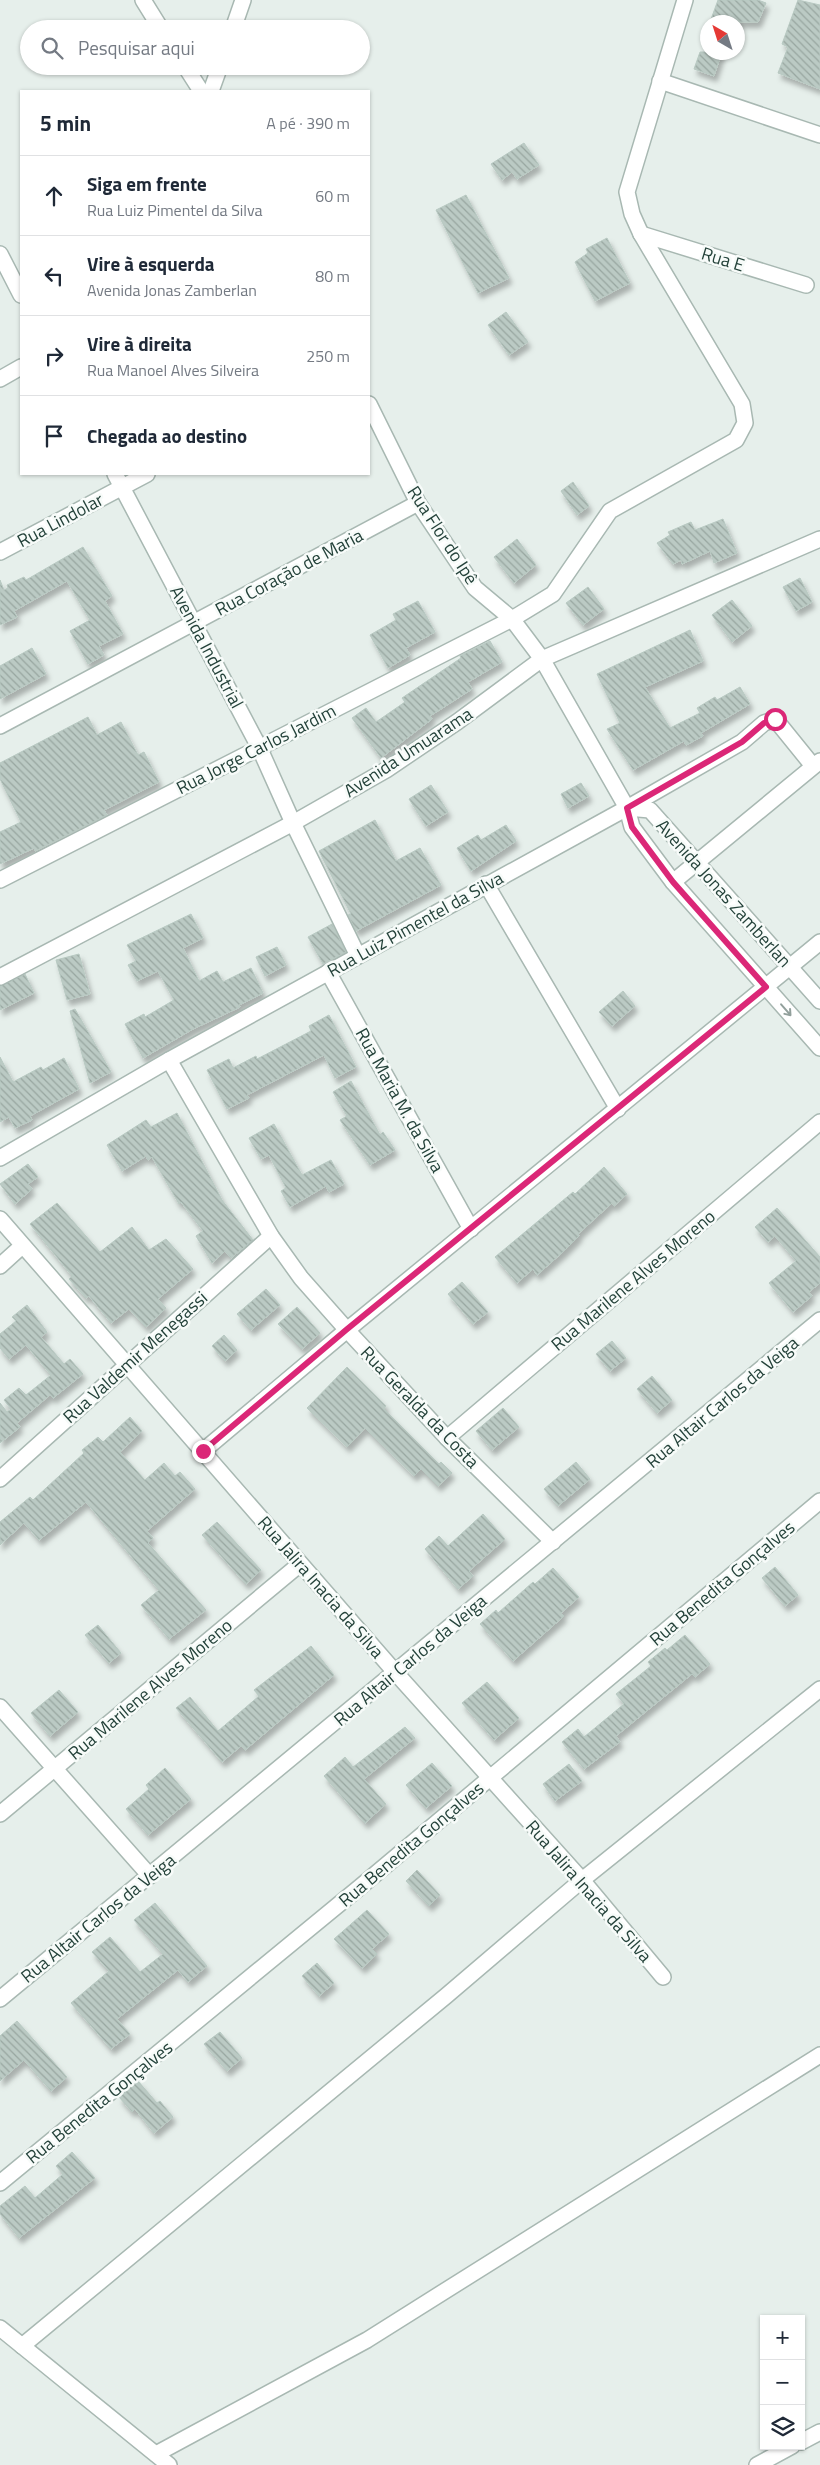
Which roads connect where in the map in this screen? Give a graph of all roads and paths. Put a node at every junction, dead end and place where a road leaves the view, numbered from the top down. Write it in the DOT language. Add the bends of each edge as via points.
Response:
graph roads {
  1 [pos="142,0"];
  2 [pos="243,0"];
  3 [pos="685,0"];
  4 [pos="155,20"];
  5 [pos="236,20"];
  6 [pos="191,75"];
  7 [pos="217,75"];
  8 [pos="660,82"];
  9 [pos="200,90"];
  10 [pos="211,90"];
  11 [pos="820,134"];
  12 [pos="641,234"];
  13 [pos="0,254"];
  14 [pos="806,284"];
  15 [pos="20,293"];
  16 [pos="20,369"];
  17 [pos="0,379"];
  18 [pos="370,406"];
  19 [pos="142,475"];
  20 [pos="118,480"];
  21 [pos="418,503"];
  22 [pos="820,539"];
  23 [pos="0,552"];
  24 [pos="512,619"];
  25 [pos="194,623"];
  26 [pos="542,660"];
  27 [pos="0,726"];
  28 [pos="259,747"];
  29 [pos="817,763"];
  30 [pos="627,808"];
  31 [pos="293,823"];
  32 [pos="697,862"];
  33 [pos="0,880"];
  34 [pos="673,882"];
  35 [pos="486,884"];
  36 [pos="820,942"];
  37 [pos="358,956"];
  38 [pos="790,967"];
  39 [pos="328,972"];
  40 [pos="0,977"];
  41 [pos="766,987"];
  42 [pos="820,1001"];
  43 [pos="820,1048"];
  44 [pos="169,1060"];
  45 [pos="618,1109"];
  46 [pos="820,1122"];
  47 [pos="0,1158"];
  48 [pos="0,1219"];
  49 [pos="471,1229"];
  50 [pos="271,1236"];
  51 [pos="22,1246"];
  52 [pos="0,1266"];
  53 [pos="820,1320"];
  54 [pos="346,1330"];
  55 [pos="126,1365"];
  56 [pos="447,1438"];
  57 [pos="203,1451"];
  58 [pos="0,1479"];
  59 [pos="820,1501"];
  60 [pos="553,1542"];
  61 [pos="300,1564"];
  62 [pos="395,1672"];
  63 [pos="820,1689"];
  64 [pos="0,1707"];
  65 [pos="55,1768"];
  66 [pos="490,1778"];
  67 [pos="0,1814"];
  68 [pos="150,1876"];
  69 [pos="582,1880"];
  70 [pos="663,1977"];
  71 [pos="0,1999"];
  72 [pos="820,2055"];
  73 [pos="0,2183"];
  74 [pos="0,2328"];
  75 [pos="22,2346"];
  76 [pos="820,2432"];
  77 [pos="805,2440"];
  78 [pos="785,2450"];
  79 [pos="156,2454"];
  80 [pos="169,2465"];
  81 [pos="757,2465"];
  1 -- 4 [label="street"];
  2 -- 5 [label="street"];
  3 -- 8 [label="street, Rua Jorge Carlos Jardim"];
  6 -- 9 [label="street"];
  7 -- 10 [label="street"];
  8 -- 11 [label="street"];
  8 -- 12 [label="street, Rua Jorge Carlos Jardim" via="627,192"];
  12 -- 14 [label="street, Rua E"];
  12 -- 24 [label="street, Rua Jorge Carlos Jardim" via="742,404 745,423 736,440 610,511 553,594"];
  13 -- 15 [label="street"];
  16 -- 17 [label="street"];
  18 -- 21 [label="street, Rua Flor do Ipê"];
  19 -- 20 [label="street, Rua Lindolar"];
  20 -- 23 [label="street, Rua Lindolar"];
  20 -- 25 [label="street, Avenida Industrial"];
  21 -- 24 [label="street, Rua Flor do Ipê" via="475,588"];
  21 -- 25 [label="street, Rua Coração de Maria"];
  22 -- 26 [label="street, Avenida Umuarama"];
  24 -- 26 [label="street, Rua Flor do Ipê"];
  24 -- 28 [label="street, Rua Jorge Carlos Jardim"];
  25 -- 27 [label="street, Rua Coração de Maria"];
  25 -- 28 [label="street, Avenida Industrial"];
  26 -- 30 [label="street, Rua Flor do Ipê"];
  26 -- 31 [label="street, Avenida Umuarama" via="386,770"];
  28 -- 31 [label="street, Avenida Industrial"];
  28 -- 33 [label="street, Rua Jorge Carlos Jardim"];
  29 -- 30 [label="street, Rua Luiz Pimentel da Silva" via="775,719 764,723 742,742"];
  29 -- 32 [label="street"];
  30 -- 32 [label="street, Avenida Jonas Zamberlan" via="650,810"];
  30 -- 34 [label="street, Avenida Jonas Zamberlan" via="632,827"];
  30 -- 35 [label="street, Rua Luiz Pimentel da Silva"];
  31 -- 37 [label="street, Avenida Industrial"];
  31 -- 40 [label="street, Avenida Umuarama"];
  32 -- 34 [label="street"];
  32 -- 38 [label="street, Avenida Jonas Zamberlan"];
  34 -- 41 [label="street, Avenida Jonas Zamberlan"];
  35 -- 37 [label="street, Rua Luiz Pimentel da Silva"];
  35 -- 45 [label="street"];
  36 -- 38 [label="street"];
  37 -- 39 [label="street, Rua Luiz Pimentel da Silva"];
  38 -- 41 [label="street"];
  38 -- 42 [label="street, Avenida Jonas Zamberlan"];
  39 -- 44 [label="street, Rua Luiz Pimentel da Silva"];
  39 -- 49 [label="street, Rua Maria M. da Silva"];
  41 -- 43 [label="street, Avenida Jonas Zamberlan, one-way"];
  41 -- 45 [label="street"];
  44 -- 47 [label="street, Rua Luiz Pimentel da Silva"];
  44 -- 50 [label="street, Rua Geralda da Costa"];
  45 -- 49 [label="street"];
  46 -- 56 [label="street, Rua Marilene Alves Moreno"];
  48 -- 51 [label="street, Rua Jalira Inacia da Silva"];
  49 -- 54 [label="street"];
  50 -- 54 [label="street, Rua Geralda da Costa"];
  50 -- 55 [label="street, Rua Valdemir Menegassi"];
  51 -- 52 [label="street"];
  51 -- 55 [label="street, Rua Jalira Inacia da Silva"];
  53 -- 60 [label="street, Rua Altair Carlos da Veiga"];
  54 -- 56 [label="street, Rua Geralda da Costa"];
  54 -- 57 [label="street"];
  55 -- 57 [label="street, Rua Jalira Inacia da Silva"];
  55 -- 58 [label="street, Rua Valdemir Menegassi"];
  56 -- 60 [label="street, Rua Geralda da Costa"];
  57 -- 61 [label="street, Rua Jalira Inacia da Silva"];
  59 -- 66 [label="street, Rua Benedita Gonçalves"];
  60 -- 62 [label="street, Rua Altair Carlos da Veiga"];
  61 -- 62 [label="street, Rua Jalira Inacia da Silva"];
  61 -- 65 [label="street, Rua Marilene Alves Moreno"];
  62 -- 66 [label="street, Rua Jalira Inacia da Silva"];
  62 -- 68 [label="street, Rua Altair Carlos da Veiga"];
  63 -- 69 [label="street"];
  64 -- 65 [label="street"];
  65 -- 67 [label="street, Rua Marilene Alves Moreno"];
  65 -- 68 [label="street"];
  66 -- 69 [label="street, Rua Jalira Inacia da Silva"];
  66 -- 73 [label="street, Rua Benedita Gonçalves"];
  68 -- 71 [label="street, Rua Altair Carlos da Veiga"];
  69 -- 70 [label="street, Rua Jalira Inacia da Silva"];
  69 -- 75 [label="street"];
  72 -- 79 [label="street" via="367,2340"];
  74 -- 75 [label="street"];
  75 -- 79 [label="street"];
  76 -- 77 [label="street"];
  78 -- 81 [label="street"];
  79 -- 80 [label="street"];
}
